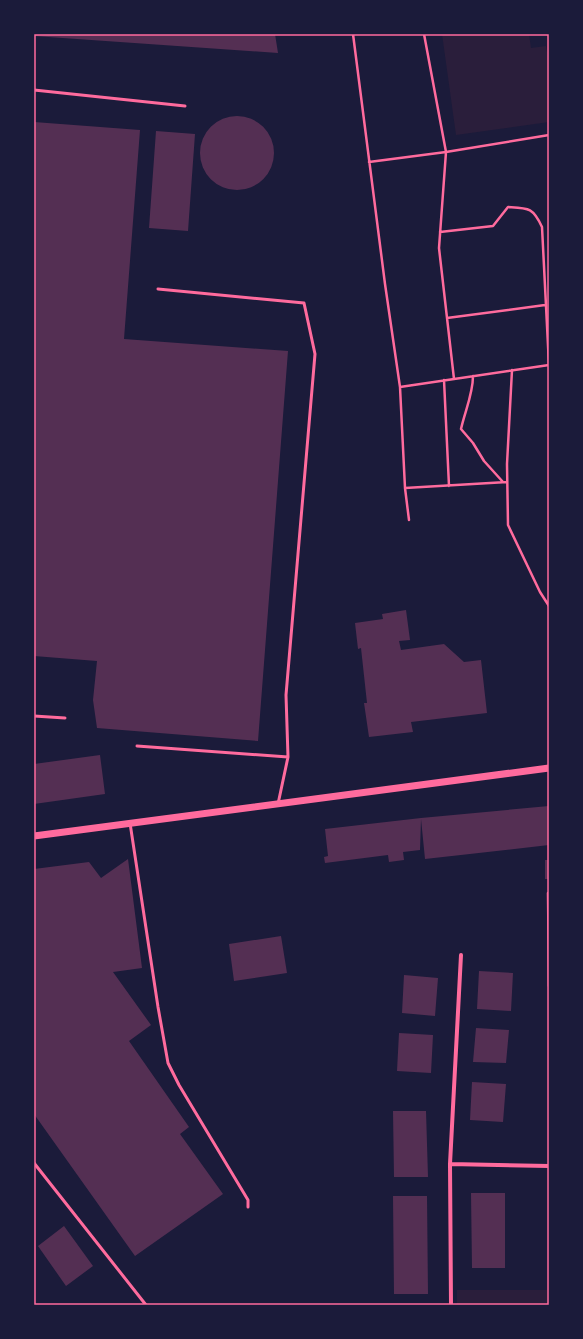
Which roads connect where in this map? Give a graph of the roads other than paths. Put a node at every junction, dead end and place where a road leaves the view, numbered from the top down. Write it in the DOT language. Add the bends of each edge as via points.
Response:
graph roads {
  1 [pos="34,90"];
  2 [pos="186,106"];
  3 [pos="158,289"];
  4 [pos="34,716"];
  5 [pos="65,718"];
  6 [pos="137,746"];
  7 [pos="288,757"];
  8 [pos="549,768"];
  9 [pos="278,804"];
  10 [pos="130,823"];
  11 [pos="34,836"];
  12 [pos="461,955"];
  13 [pos="34,1163"];
  14 [pos="450,1164"];
  15 [pos="549,1166"];
  16 [pos="248,1207"];
  17 [pos="146,1305"];
  18 [pos="451,1305"];
  1 -- 2 [label="lane"];
  3 -- 7 [label="lane" via="304,303 315,354 286,695"];
  4 -- 5 [label="lane"];
  6 -- 7 [label="lane"];
  7 -- 9 [label="lane"];
  8 -- 9 [label="street"];
  9 -- 10 [label="street"];
  10 -- 11 [label="street"];
  10 -- 16 [label="lane" via="168,1063 248,1200"];
  12 -- 14 [label="street"];
  13 -- 17 [label="lane"];
  14 -- 15 [label="street"];
  14 -- 18 [label="street"];
}
